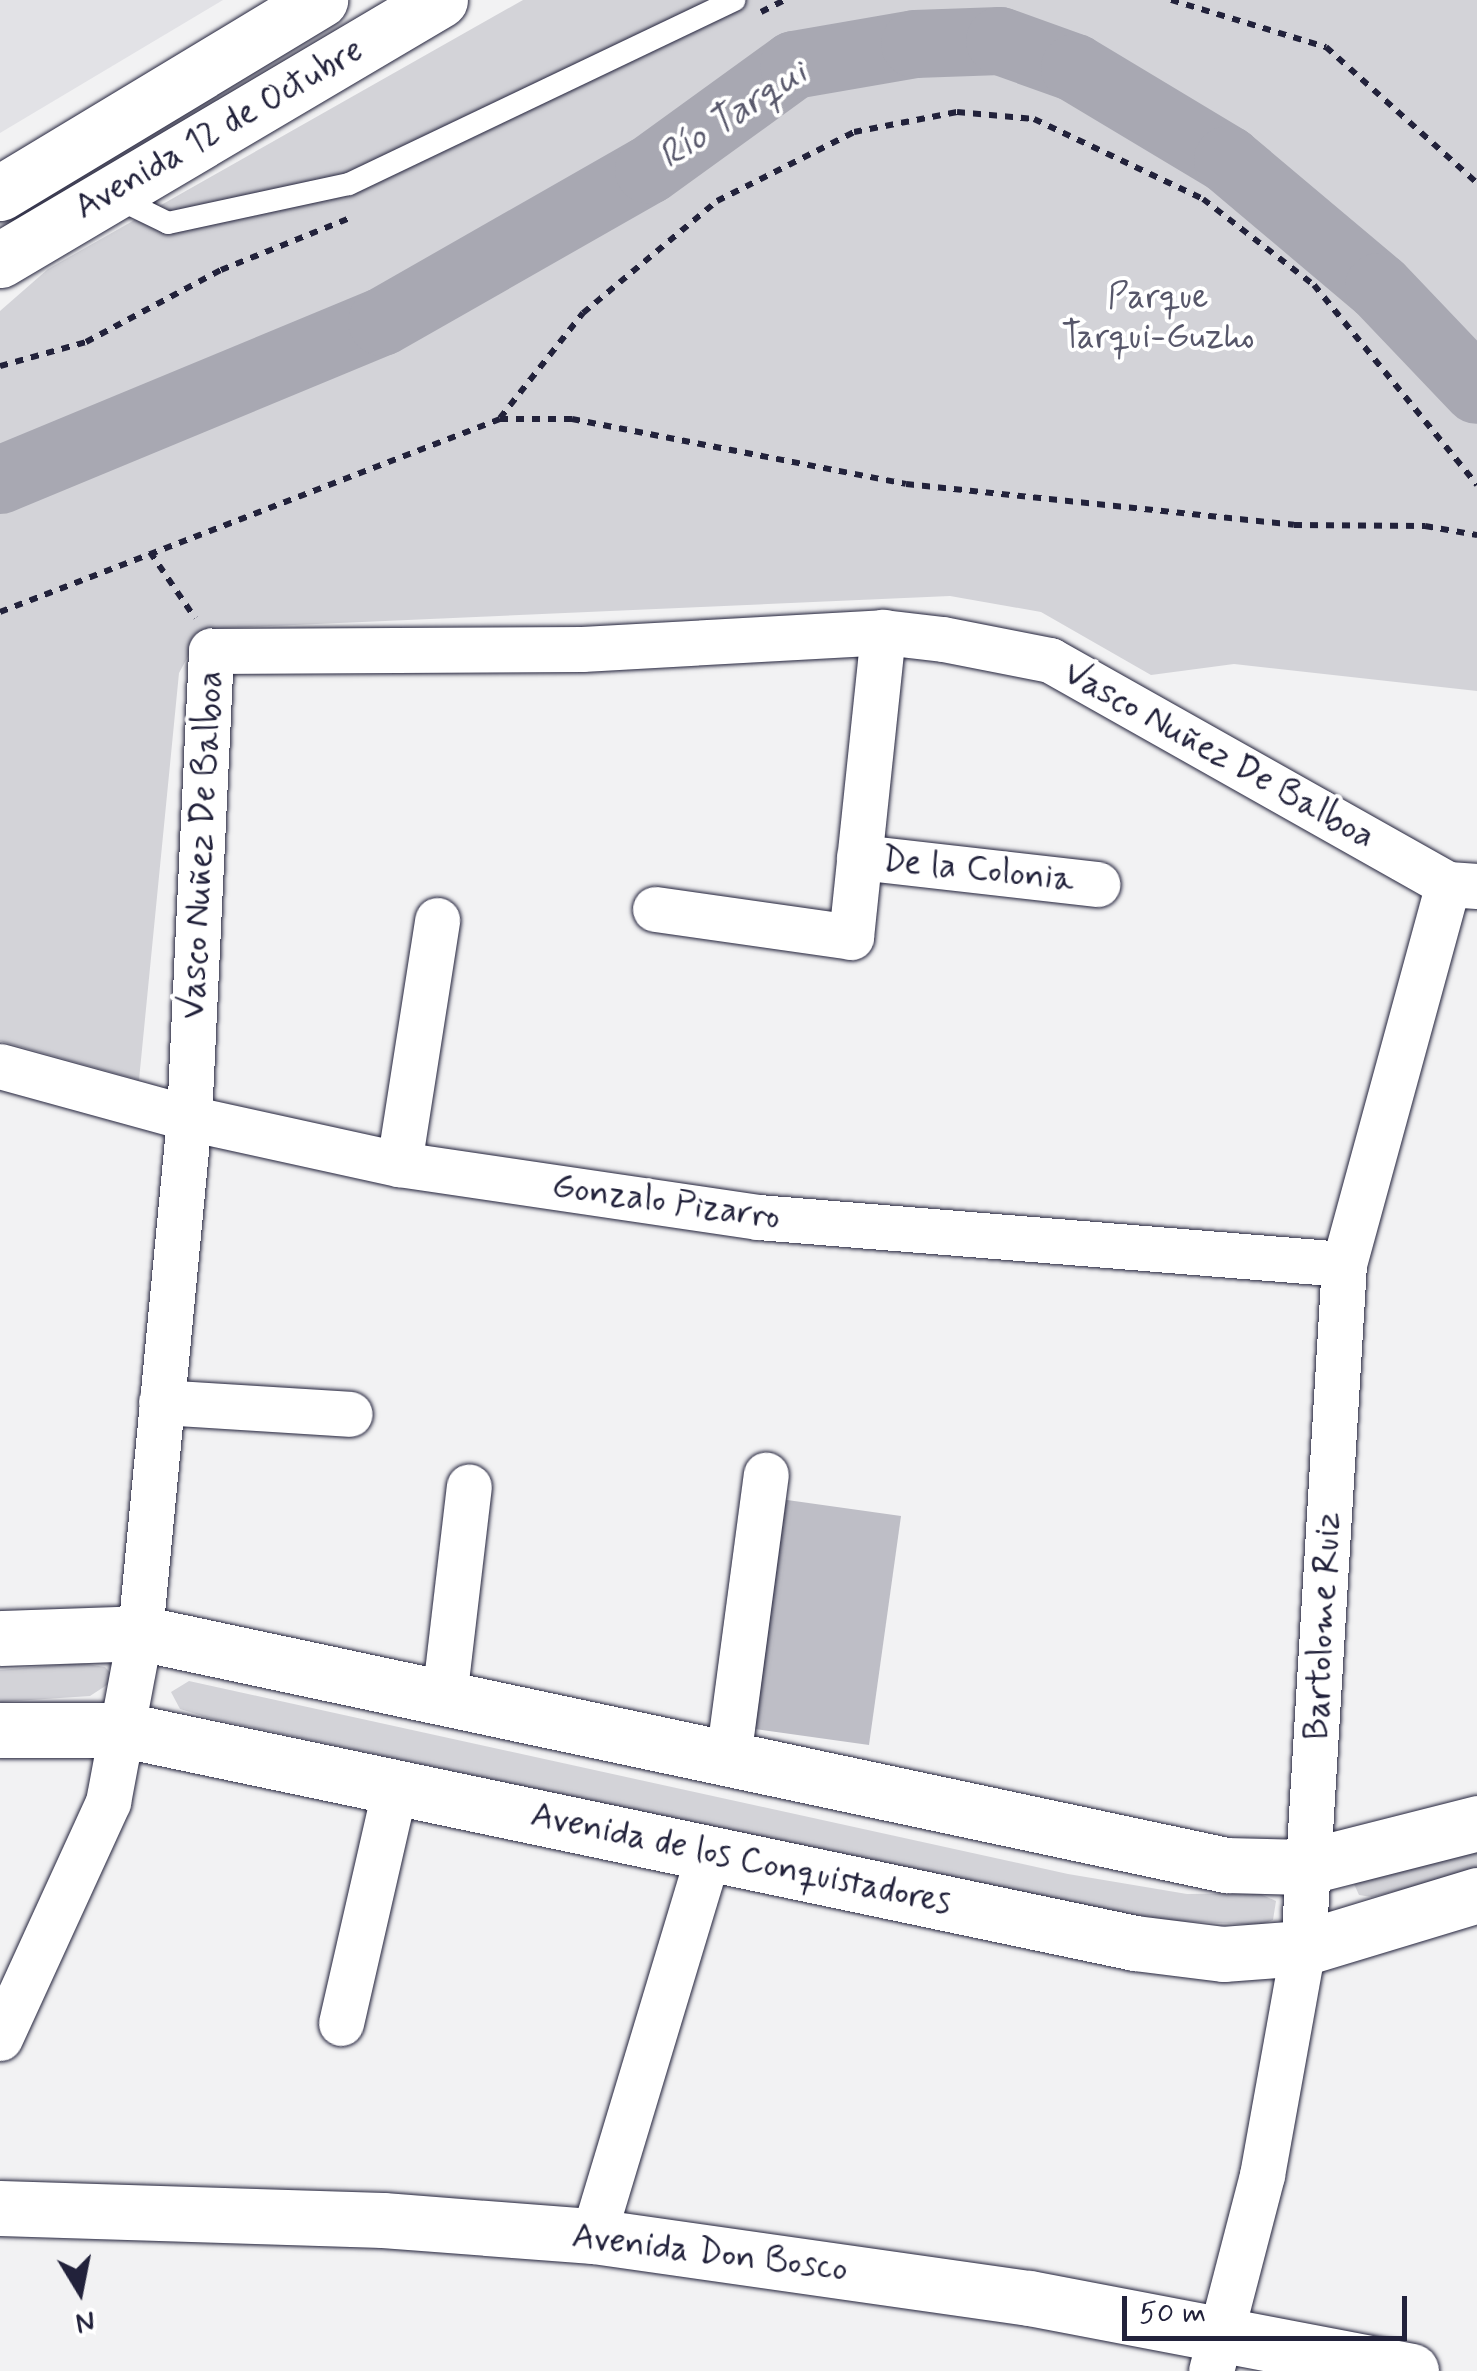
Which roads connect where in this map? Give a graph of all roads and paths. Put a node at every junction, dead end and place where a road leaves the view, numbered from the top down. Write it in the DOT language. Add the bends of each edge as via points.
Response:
graph roads {
  1 [pos="320,0"];
  2 [pos="440,0"];
  3 [pos="734,0"];
  4 [pos="1170,0"];
  5 [pos="1477,183"];
  6 [pos="108,192"];
  7 [pos="0,193"];
  8 [pos="0,260"];
  9 [pos="500,419"];
  10 [pos="1477,485"];
  11 [pos="1477,535"];
  12 [pos="150,552"];
  13 [pos="0,612"];
  14 [pos="883,632"];
  15 [pos="211,651"];
  16 [pos="859,857"];
  17 [pos="1097,884"];
  18 [pos="1463,885"];
  19 [pos="655,909"];
  20 [pos="437,920"];
  21 [pos="0,1066"];
  22 [pos="189,1118"];
  23 [pos="399,1164"];
  24 [pos="1344,1264"];
  25 [pos="161,1402"];
  26 [pos="350,1414"];
  27 [pos="766,1475"];
  28 [pos="469,1486"];
  29 [pos="140,1633"];
  30 [pos="0,1638"];
  31 [pos="444,1698"];
  32 [pos="0,1730"];
  33 [pos="124,1730"];
  34 [pos="728,1758"];
  35 [pos="396,1782"];
  36 [pos="1477,1823"];
  37 [pos="708,1854"];
  38 [pos="1305,1867"];
  39 [pos="1477,1895"];
  40 [pos="1303,1948"];
  41 [pos="341,2024"];
  42 [pos="0,2038"];
  43 [pos="0,2208"];
  44 [pos="593,2236"];
  45 [pos="1215,2352"];
  46 [pos="1411,2371"];
  1 -- 7 [label="main road, Avenida 12 de Octubre"];
  2 -- 6 [label="main road, Avenida 12 de Octubre"];
  3 -- 6 [label="lane" via="349,184 168,223"];
  4 -- 5 [label="path" via="1326,47"];
  6 -- 8 [label="main road, Avenida 12 de Octubre"];
  9 -- 10 [label="path" via="582,313 717,201 854,132 957,112 1034,119 1203,200 1314,285"];
  9 -- 11 [label="path" via="572,419 906,484 1294,525 1425,526"];
  9 -- 12 [label="path"];
  12 -- 13 [label="path"];
  12 -- 15 [label="path"];
  14 -- 15 [label="street, Vasco Nuñez De Balboa" via="582,649"];
  14 -- 16 [label="street, De la Colonia"];
  14 -- 18 [label="street, Vasco Nuñez De Balboa" via="1050,660"];
  15 -- 22 [label="street, Vasco Nuñez De Balboa"];
  16 -- 17 [label="street, De la Colonia"];
  16 -- 19 [label="street, De la Colonia" via="851,938"];
  18 -- 24 [label="street, Bartolome Ruiz"];
  20 -- 23 [label="street"];
  21 -- 22 [label="street, Gonzalo Pizarro"];
  22 -- 23 [label="street, Gonzalo Pizarro"];
  22 -- 25 [label="street, Vasco Nuñez De Balboa"];
  23 -- 24 [label="street, Gonzalo Pizarro" via="758,1217"];
  24 -- 38 [label="street, Bartolome Ruiz"];
  25 -- 26 [label="street"];
  25 -- 29 [label="street, Vasco Nuñez De Balboa"];
  27 -- 34 [label="street"];
  28 -- 31 [label="street"];
  29 -- 30 [label="main road"];
  29 -- 31 [label="main road"];
  29 -- 33 [label="street, Vasco Nuñez De Balboa"];
  31 -- 34 [label="main road"];
  32 -- 33 [label="main road, Avenida de los Conquistadores"];
  33 -- 35 [label="main road, Avenida de los Conquistadores"];
  33 -- 42 [label="street, Vasco Nuñez De Balboa" via="108,1802"];
  34 -- 38 [label="main road" via="1226,1866"];
  35 -- 37 [label="main road, Avenida de los Conquistadores"];
  35 -- 41 [label="street"];
  36 -- 38 [label="main road"];
  37 -- 40 [label="main road, Avenida de los Conquistadores" via="1135,1943 1223,1954"];
  37 -- 44 [label="street"];
  38 -- 40 [label="street, Bartolome Ruiz"];
  39 -- 40 [label="main road, Avenida de los Conquistadores"];
  40 -- 45 [label="street, Bartolome Ruiz" via="1262,2175"];
  43 -- 44 [label="main road, Avenida Don Bosco" via="383,2220"];
  44 -- 45 [label="main road, Avenida Don Bosco"];
  45 -- 46 [label="main road, Avenida Don Bosco"];
}
